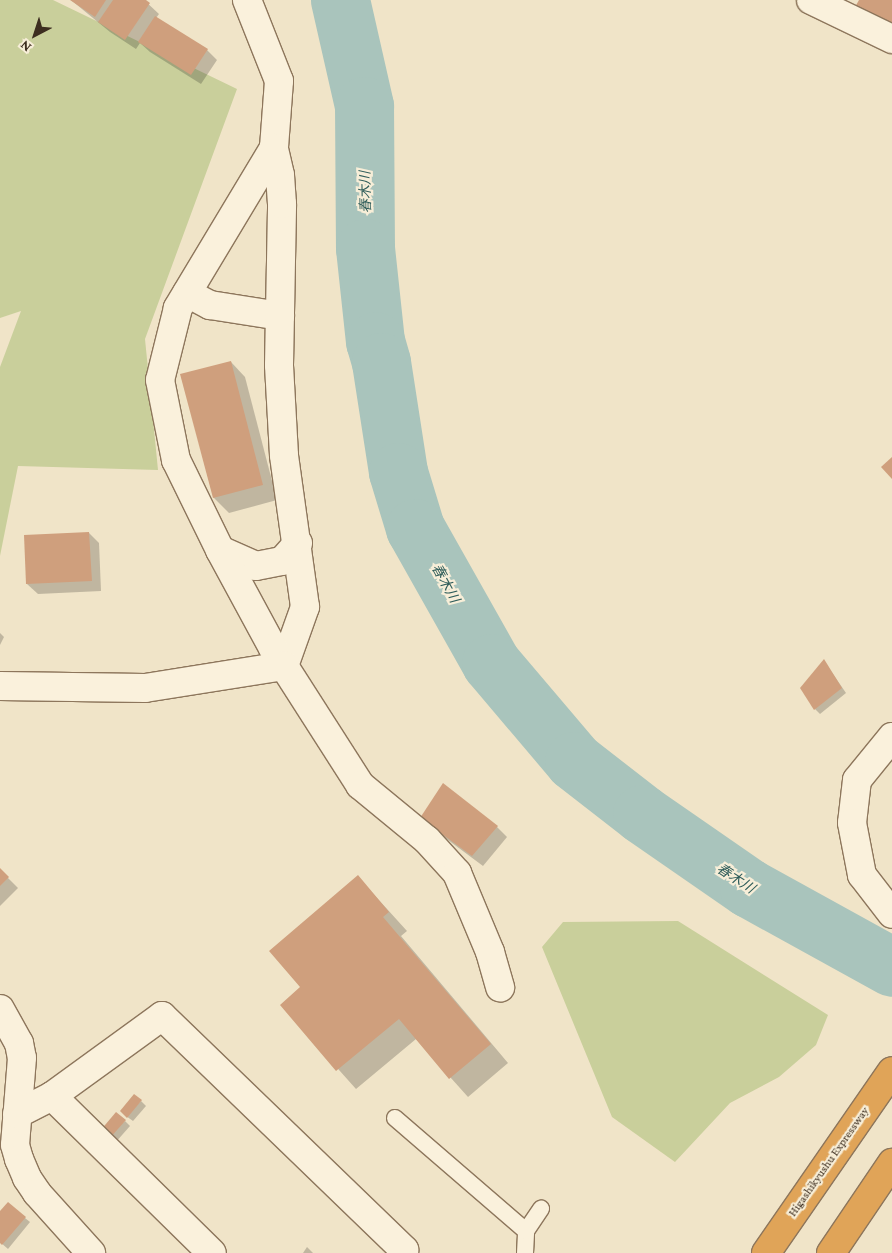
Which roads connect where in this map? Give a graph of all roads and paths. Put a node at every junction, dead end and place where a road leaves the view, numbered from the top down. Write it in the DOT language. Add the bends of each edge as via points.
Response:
graph roads {
  1 [pos="246,0"];
  2 [pos="811,0"];
  3 [pos="892,39"];
  4 [pos="274,148"];
  5 [pos="187,293"];
  6 [pos="280,316"];
  7 [pos="298,544"];
  8 [pos="220,550"];
  9 [pos="284,666"];
  10 [pos="0,686"];
  11 [pos="892,737"];
  12 [pos="892,914"];
  13 [pos="500,988"];
  14 [pos="0,1010"];
  15 [pos="892,1071"];
  16 [pos="52,1096"];
  17 [pos="17,1114"];
  18 [pos="395,1118"];
  19 [pos="892,1163"];
  20 [pos="541,1209"];
  21 [pos="526,1231"];
  22 [pos="91,1253"];
  23 [pos="212,1253"];
  24 [pos="401,1253"];
  25 [pos="525,1253"];
  26 [pos="766,1253"];
  27 [pos="831,1253"];
  1 -- 4 [label="street" via="279,81"];
  2 -- 3 [label="street"];
  4 -- 5 [label="street"];
  4 -- 6 [label="street" via="282,204"];
  5 -- 6 [label="street" via="210,305"];
  5 -- 8 [label="street" via="178,308 160,380 176,460"];
  6 -- 7 [label="street" via="284,455"];
  7 -- 8 [label="street" via="282,561 256,566"];
  7 -- 9 [label="street" via="304,607"];
  8 -- 9 [label="street"];
  9 -- 10 [label="street" via="145,688"];
  9 -- 13 [label="street" via="360,786 427,840 457,873 490,952"];
  11 -- 12 [label="street" via="857,780 852,823 862,875"];
  14 -- 17 [label="street" via="19,1043 22,1058"];
  15 -- 26 [label="highway, Higashikyushu Expressway"];
  16 -- 17 [label="street"];
  16 -- 23 [label="street"];
  16 -- 24 [label="street" via="162,1016 404,1250"];
  17 -- 22 [label="street" via="16,1145 27,1178"];
  18 -- 21 [label="lane"];
  19 -- 27 [label="highway"];
  20 -- 21 [label="lane"];
  21 -- 25 [label="lane"];
}
